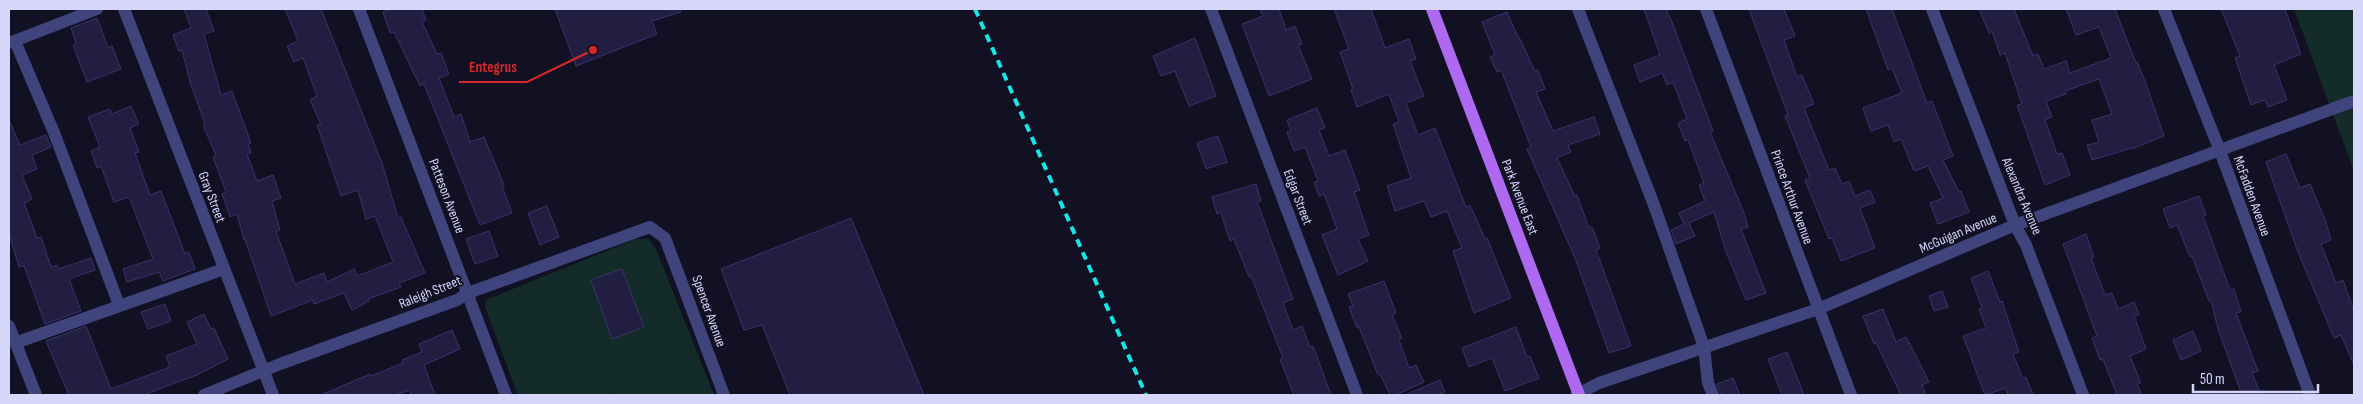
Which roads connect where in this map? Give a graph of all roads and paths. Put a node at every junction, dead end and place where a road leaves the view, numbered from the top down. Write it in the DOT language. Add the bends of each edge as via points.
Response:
graph roads {
  1 [pos="97,9"];
  2 [pos="124,9"];
  3 [pos="359,9"];
  4 [pos="1211,9"];
  5 [pos="1432,9"];
  6 [pos="1578,9"];
  7 [pos="1706,9"];
  8 [pos="1932,9"];
  9 [pos="2164,9"];
  10 [pos="12,42"];
  11 [pos="2354,101"];
  12 [pos="2220,151"];
  13 [pos="2015,225"];
  14 [pos="666,238"];
  15 [pos="224,269"];
  16 [pos="468,292"];
  17 [pos="119,305"];
  18 [pos="1818,309"];
  19 [pos="9,326"];
  20 [pos="15,343"];
  21 [pos="1704,348"];
  22 [pos="265,371"];
  23 [pos="36,395"];
  24 [pos="204,395"];
  25 [pos="273,395"];
  26 [pos="506,395"];
  27 [pos="724,395"];
  28 [pos="1357,395"];
  29 [pos="1578,395"];
  30 [pos="1712,395"];
  31 [pos="1851,395"];
  32 [pos="2083,395"];
  33 [pos="2310,395"];
  1 -- 10 [label="street"];
  2 -- 15 [label="street, Gray Street"];
  3 -- 16 [label="street, Patteson Avenue"];
  4 -- 28 [label="street, Edgar Street"];
  5 -- 29 [label="main road, Park Avenue East"];
  6 -- 21 [label="street" via="1654,205"];
  7 -- 18 [label="street, Prince Arthur Avenue"];
  8 -- 13 [label="street, Alexandra Avenue"];
  9 -- 12 [label="street, McFadden Avenue"];
  10 -- 17 [label="street" via="55,135"];
  11 -- 12 [label="street, McGuigan Avenue"];
  12 -- 13 [label="street, McGuigan Avenue"];
  12 -- 33 [label="street, McFadden Avenue"];
  13 -- 18 [label="street, McGuigan Avenue"];
  13 -- 32 [label="street, Alexandra Avenue" via="2026,245"];
  14 -- 16 [label="street, Raleigh Street" via="650,227"];
  14 -- 27 [label="street, Spencer Avenue"];
  15 -- 17 [label="street"];
  15 -- 22 [label="street, Gray Street"];
  16 -- 22 [label="street, Raleigh Street" via="456,300"];
  16 -- 26 [label="street, Patteson Avenue"];
  17 -- 20 [label="street"];
  18 -- 21 [label="street, McGuigan Avenue"];
  18 -- 31 [label="street, Prince Arthur Avenue"];
  19 -- 20 [label="street"];
  20 -- 23 [label="street"];
  21 -- 29 [label="street, McGuigan Avenue" via="1599,383"];
  21 -- 30 [label="street"];
  22 -- 24 [label="street, Raleigh Street"];
  22 -- 25 [label="street, Gray Street"];
}
